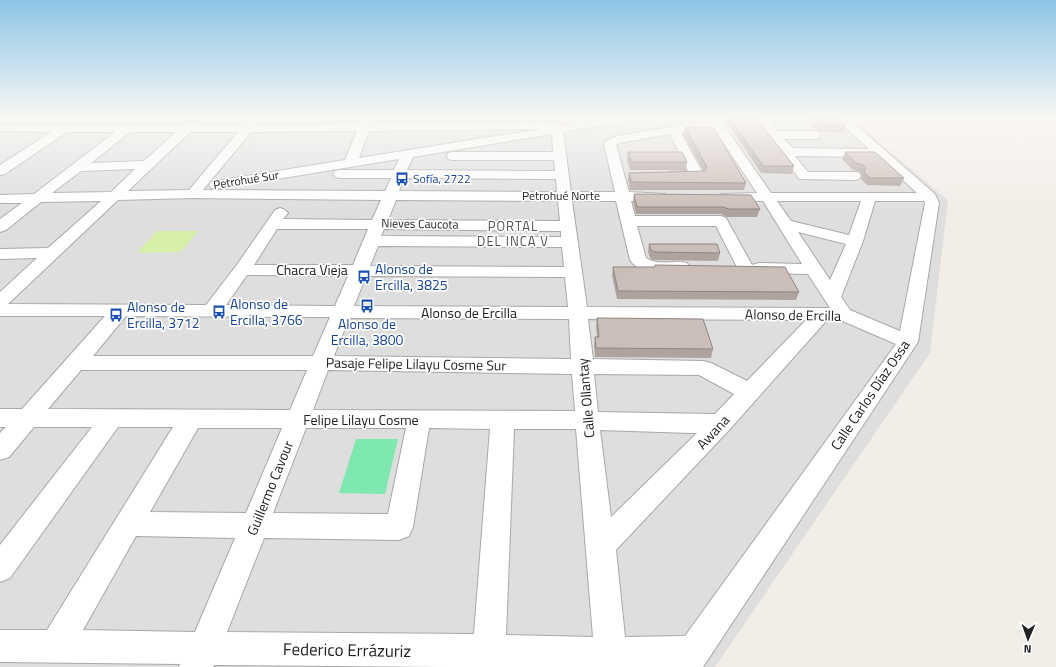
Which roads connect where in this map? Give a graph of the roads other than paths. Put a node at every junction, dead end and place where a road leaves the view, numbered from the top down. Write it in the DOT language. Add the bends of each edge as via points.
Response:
graph roads {
  1 [pos="32,149"];
  2 [pos="100,149"];
  3 [pos="164,149"];
  4 [pos="231,149"];
  5 [pos="356,149"];
  6 [pos="389,149"];
  7 [pos="461,149"];
  8 [pos="559,149"];
  9 [pos="611,149"];
  10 [pos="684,149"];
  11 [pos="735,149"];
  12 [pos="787,149"];
  13 [pos="876,149"];
  14 [pos="789,152"];
  15 [pos="832,153"];
  16 [pos="880,153"];
  17 [pos="612,154"];
  18 [pos="627,154"];
  19 [pos="672,154"];
  20 [pos="687,154"];
  21 [pos="0,155"];
  22 [pos="23,155"];
  23 [pos="353,156"];
  24 [pos="560,156"];
  25 [pos="309,157"];
  26 [pos="404,161"];
  27 [pos="147,165"];
  28 [pos="77,167"];
  29 [pos="0,170"];
  30 [pos="226,171"];
  31 [pos="211,173"];
  32 [pos="281,174"];
  33 [pos="562,175"];
  34 [pos="661,175"];
  35 [pos="195,191"];
  36 [pos="114,195"];
  37 [pos="292,195"];
  38 [pos="390,195"];
  39 [pos="564,196"];
  40 [pos="622,196"];
  41 [pos="675,196"];
  42 [pos="714,197"];
  43 [pos="767,197"];
  44 [pos="930,197"];
  45 [pos="37,198"];
  46 [pos="869,198"];
  47 [pos="0,199"];
  48 [pos="628,221"];
  49 [pos="272,224"];
  50 [pos="786,225"];
  51 [pos="0,227"];
  52 [pos="375,232"];
  53 [pos="569,234"];
  54 [pos="855,241"];
  55 [pos="54,253"];
  56 [pos="0,254"];
  57 [pos="698,267"];
  58 [pos="813,269"];
  59 [pos="242,270"];
  60 [pos="359,270"];
  61 [pos="573,272"];
  62 [pos="0,302"];
  63 [pos="832,308"];
  64 [pos="0,310"];
  65 [pos="120,311"];
  66 [pos="211,312"];
  67 [pos="341,312"];
  68 [pos="578,314"];
  69 [pos="908,342"];
  70 [pos="76,362"];
  71 [pos="321,362"];
  72 [pos="582,366"];
  73 [pos="750,393"];
  74 [pos="0,418"];
  75 [pos="28,418"];
  76 [pos="112,418"];
  77 [pos="191,419"];
  78 [pos="297,420"];
  79 [pos="419,420"];
  80 [pos="502,421"];
  81 [pos="587,421"];
  82 [pos="722,422"];
  83 [pos="0,450"];
  84 [pos="129,524"];
  85 [pos="255,526"];
  86 [pos="601,546"];
  87 [pos="0,568"];
  88 [pos="0,646"];
  89 [pos="56,646"];
  90 [pos="200,657"];
  91 [pos="503,657"];
  92 [pos="314,658"];
  93 [pos="688,659"];
  94 [pos="613,661"];
  1 -- 22 [label="street"];
  2 -- 28 [label="street"];
  3 -- 27 [label="street"];
  4 -- 31 [label="street"];
  5 -- 23 [label="street"];
  6 -- 23 [label="street"];
  7 -- 26 [label="street, Petrohué Sur"];
  8 -- 24 [label="street, Calle Ollantay"];
  9 -- 17 [label="street"];
  10 -- 20 [label="street"];
  11 -- 43 [label="street"];
  12 -- 14 [label="street"];
  13 -- 16 [label="street"];
  14 -- 15 [label="street"];
  14 -- 15 [label="street" via="789,157 804,176 854,176"];
  15 -- 16 [label="street"];
  16 -- 44 [label="street"];
  17 -- 18 [label="street"];
  17 -- 40 [label="street" via="624,175"];
  19 -- 20 [label="street"];
  20 -- 34 [label="street" via="697,176"];
  21 -- 22 [label="street"];
  22 -- 29 [label="street"];
  23 -- 25 [label="street"];
  23 -- 26 [label="street, Petrohué Sur"];
  23 -- 32 [label="street, Petrohué Sur"];
  24 -- 26 [label="street"];
  24 -- 33 [label="street, Calle Ollantay"];
  26 -- 32 [label="street"];
  26 -- 33 [label="street"];
  26 -- 38 [label="street, Guillermo Cavour"];
  27 -- 28 [label="street"];
  27 -- 36 [label="street"];
  28 -- 45 [label="street"];
  30 -- 31 [label="street"];
  31 -- 35 [label="street"];
  32 -- 35 [label="street, Petrohué Sur"];
  33 -- 39 [label="street, Calle Ollantay"];
  35 -- 36 [label="street"];
  35 -- 37 [label="street, Petrohué Norte"];
  36 -- 45 [label="street"];
  36 -- 55 [label="street"];
  37 -- 38 [label="street, Petrohué Norte"];
  37 -- 49 [label="street"];
  38 -- 39 [label="street, Petrohué Norte"];
  38 -- 52 [label="street, Guillermo Cavour"];
  39 -- 40 [label="street, Petrohué Norte"];
  39 -- 53 [label="street, Calle Ollantay"];
  40 -- 41 [label="street, Petrohué Norte"];
  40 -- 48 [label="street"];
  42 -- 43 [label="street"];
  43 -- 46 [label="street"];
  43 -- 50 [label="street"];
  44 -- 46 [label="street"];
  44 -- 69 [label="street, Calle Carlos Díaz Ossa" via="932,203"];
  45 -- 47 [label="street"];
  45 -- 51 [label="street"];
  46 -- 54 [label="street"];
  48 -- 57 [label="street" via="638,260 642,264 652,267"];
  48 -- 58 [label="street" via="721,222 737,267"];
  49 -- 52 [label="street, Nieves Caucota"];
  49 -- 59 [label="street"];
  50 -- 54 [label="street"];
  50 -- 58 [label="street"];
  52 -- 53 [label="street, Nieves Caucota"];
  52 -- 60 [label="street, Guillermo Cavour"];
  53 -- 61 [label="street, Calle Ollantay"];
  54 -- 63 [label="street"];
  55 -- 56 [label="street"];
  55 -- 62 [label="street"];
  58 -- 63 [label="street"];
  59 -- 60 [label="street, Chacra Vieja"];
  59 -- 66 [label="street"];
  60 -- 61 [label="street, Chacra Vieja"];
  60 -- 67 [label="street, Guillermo Cavour"];
  61 -- 68 [label="street, Calle Ollantay"];
  63 -- 68 [label="street, Alonso de Ercilla"];
  63 -- 69 [label="street, Alonso de Ercilla"];
  63 -- 73 [label="street, Awana"];
  64 -- 65 [label="street, Alonso de Ercilla"];
  65 -- 66 [label="street, Alonso de Ercilla"];
  65 -- 70 [label="street"];
  66 -- 67 [label="street, Alonso de Ercilla"];
  67 -- 68 [label="street, Alonso de Ercilla"];
  67 -- 71 [label="street, Guillermo Cavour"];
  68 -- 72 [label="street, Calle Ollantay"];
  69 -- 93 [label="street, Calle Carlos Díaz Ossa"];
  70 -- 71 [label="street, Pasaje Felipe Lilayu Cosme Sur"];
  70 -- 75 [label="street"];
  71 -- 72 [label="street, Pasaje Felipe Lilayu Cosme Sur"];
  71 -- 78 [label="street, Guillermo Cavour"];
  72 -- 73 [label="street, Pasaje Felipe Lilayu Cosme Sur" via="703,368"];
  72 -- 81 [label="street, Calle Ollantay"];
  73 -- 82 [label="street, Awana"];
  74 -- 75 [label="street, Felipe Lilayu Cosme"];
  75 -- 76 [label="street, Felipe Lilayu Cosme"];
  75 -- 83 [label="street"];
  76 -- 77 [label="street, Felipe Lilayu Cosme"];
  76 -- 87 [label="street"];
  77 -- 78 [label="street, Felipe Lilayu Cosme"];
  77 -- 84 [label="street"];
  78 -- 79 [label="street, Felipe Lilayu Cosme"];
  78 -- 85 [label="street, Guillermo Cavour"];
  79 -- 80 [label="street, Felipe Lilayu Cosme"];
  79 -- 85 [label="street" via="399,527"];
  80 -- 81 [label="street, Felipe Lilayu Cosme"];
  80 -- 91 [label="street"];
  81 -- 82 [label="street, Felipe Lilayu Cosme" via="691,424"];
  81 -- 86 [label="street, Calle Ollantay"];
  82 -- 86 [label="street, Awana"];
  84 -- 85 [label="street"];
  84 -- 89 [label="street"];
  85 -- 90 [label="street, Guillermo Cavour"];
  86 -- 94 [label="street, Calle Ollantay" via="607,623"];
  88 -- 89 [label="street, Federico Errázuriz"];
  89 -- 90 [label="street, Federico Errázuriz"];
  90 -- 92 [label="street, Federico Errázuriz"];
  91 -- 92 [label="street, Federico Errázuriz"];
  91 -- 94 [label="street, Federico Errázuriz"];
  93 -- 94 [label="street, Federico Errázuriz"];
}
